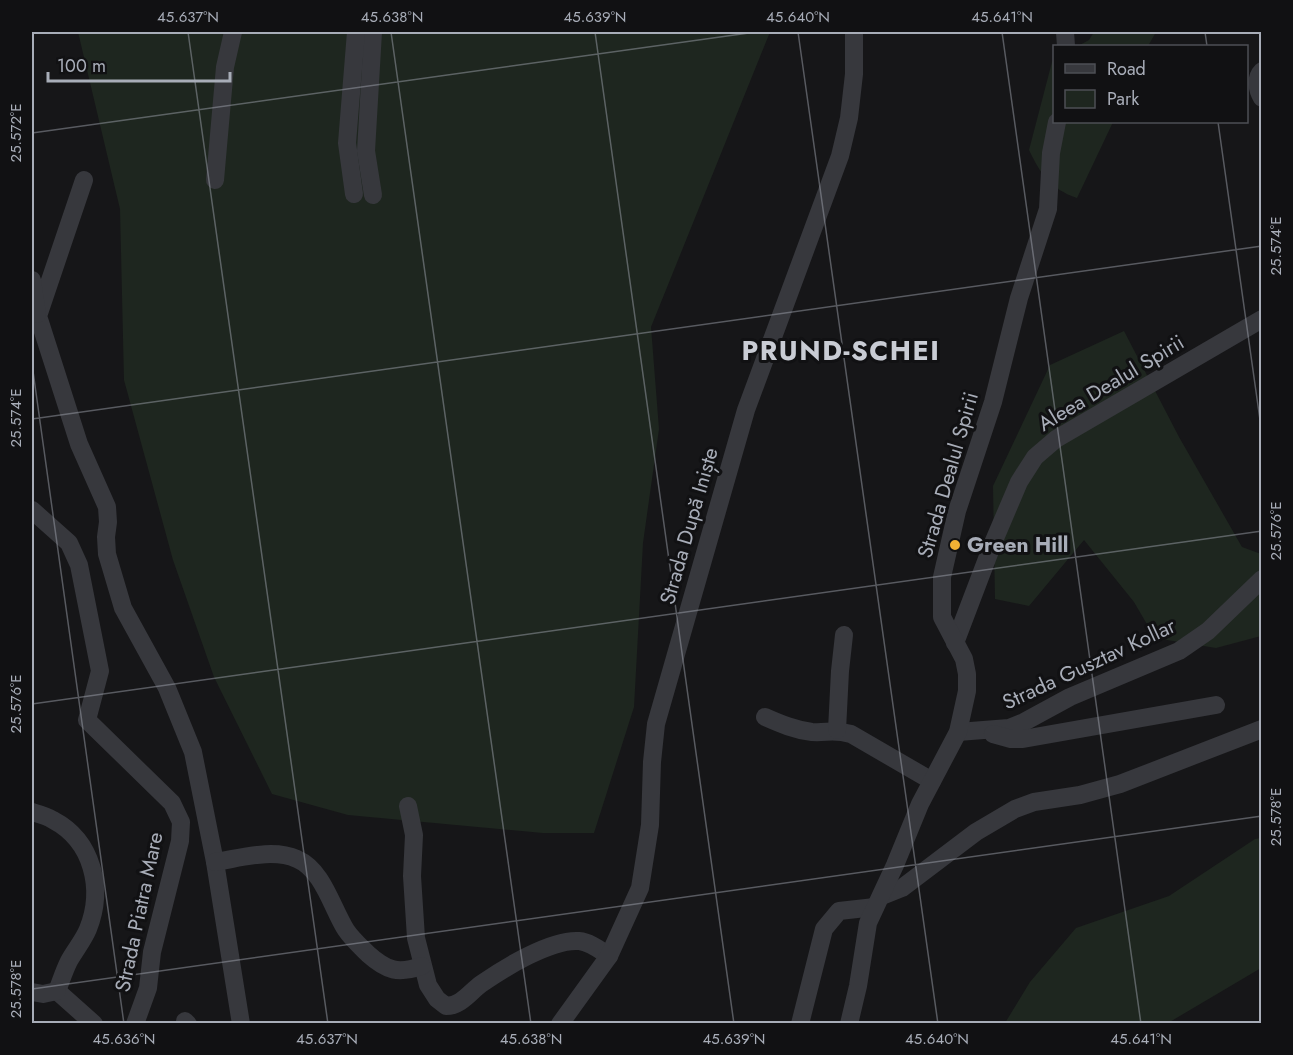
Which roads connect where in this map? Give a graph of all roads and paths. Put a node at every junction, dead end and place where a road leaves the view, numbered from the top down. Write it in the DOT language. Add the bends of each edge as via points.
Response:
graph roads {
  1 [pos="233,32"];
  2 [pos="356,32"];
  3 [pos="373,32"];
  4 [pos="854,32"];
  5 [pos="1262,71"];
  6 [pos="1262,98"];
  7 [pos="1058,123"];
  8 [pos="84,180"];
  9 [pos="215,180"];
  10 [pos="354,194"];
  11 [pos="373,195"];
  12 [pos="32,280"];
  13 [pos="38,316"];
  14 [pos="1262,320"];
  15 [pos="32,510"];
  16 [pos="1262,579"];
  17 [pos="844,635"];
  18 [pos="955,643"];
  19 [pos="1216,705"];
  20 [pos="765,717"];
  21 [pos="1262,729"];
  22 [pos="837,730"];
  23 [pos="983,730"];
  24 [pos="958,732"];
  25 [pos="932,781"];
  26 [pos="408,806"];
  27 [pos="32,812"];
  28 [pos="215,862"];
  29 [pos="878,902"];
  30 [pos="609,956"];
  31 [pos="422,966"];
  32 [pos="57,991"];
  33 [pos="32,992"];
  34 [pos="94,1023"];
  35 [pos="135,1023"];
  36 [pos="241,1023"];
  37 [pos="560,1023"];
  38 [pos="800,1023"];
  39 [pos="849,1023"];
  1 -- 9 [label="street" via="225,67"];
  2 -- 10 [label="street" via="347,143"];
  3 -- 11 [label="street" via="366,152"];
  4 -- 30 [label="street, Strada După Iniște" via="854,74 840,156 746,410 694,589 656,724 651,825 640,888"];
  5 -- 6 [label="street" via="1257,83"];
  7 -- 18 [label="street, Strada Dealul Spirii" via="1051,153 1048,209 1019,298 993,402 957,511 942,577 942,617"];
  8 -- 13 [label="street"];
  12 -- 13 [label="street"];
  13 -- 28 [label="street" via="79,444 107,507 107,554 123,608 167,688 193,752"];
  14 -- 18 [label="street, Aleea Dealul Spirii" via="1056,439 1035,457 1018,482"];
  15 -- 35 [label="street, Strada Piatra Mare" via="69,543 78,566 100,671 87,720 172,803 181,822 180,842 152,952 148,988"];
  16 -- 23 [label="street, Strada Gusztav Kollar" via="1208,631 1179,651 1070,697 1024,722 1009,728"];
  17 -- 22 [label="street"];
  18 -- 24 [label="street, Strada Dealul Spirii" via="967,674"];
  19 -- 23 [label="street, Strada Gusztav Kollar" via="1023,740"];
  20 -- 22 [label="street" via="793,729"];
  21 -- 29 [label="street" via="1120,784 1016,809 976,832"];
  22 -- 25 [label="street"];
  23 -- 24 [label="street, Strada Gusztav Kollar"];
  24 -- 25 [label="street, Strada Dealul Spirii"];
  25 -- 29 [label="street, Strada Dealul Spirii"];
  26 -- 31 [label="street" via="414,835 414,918"];
  27 -- 32 [label="street" via="70,832 95,876 96,895 88,929"];
  28 -- 31 [label="street" via="272,854 300,859 320,880 347,932 371,956 394,971"];
  28 -- 36 [label="street"];
  29 -- 38 [label="street" via="840,911 824,929"];
  29 -- 39 [label="street, Strada Dealul Spirii" via="868,923"];
  30 -- 31 [label="street" via="581,941 543,949 452,1006 437,999"];
  30 -- 37 [label="street, Strada După Iniște"];
  32 -- 33 [label="street"];
  32 -- 34 [label="street"];
}
